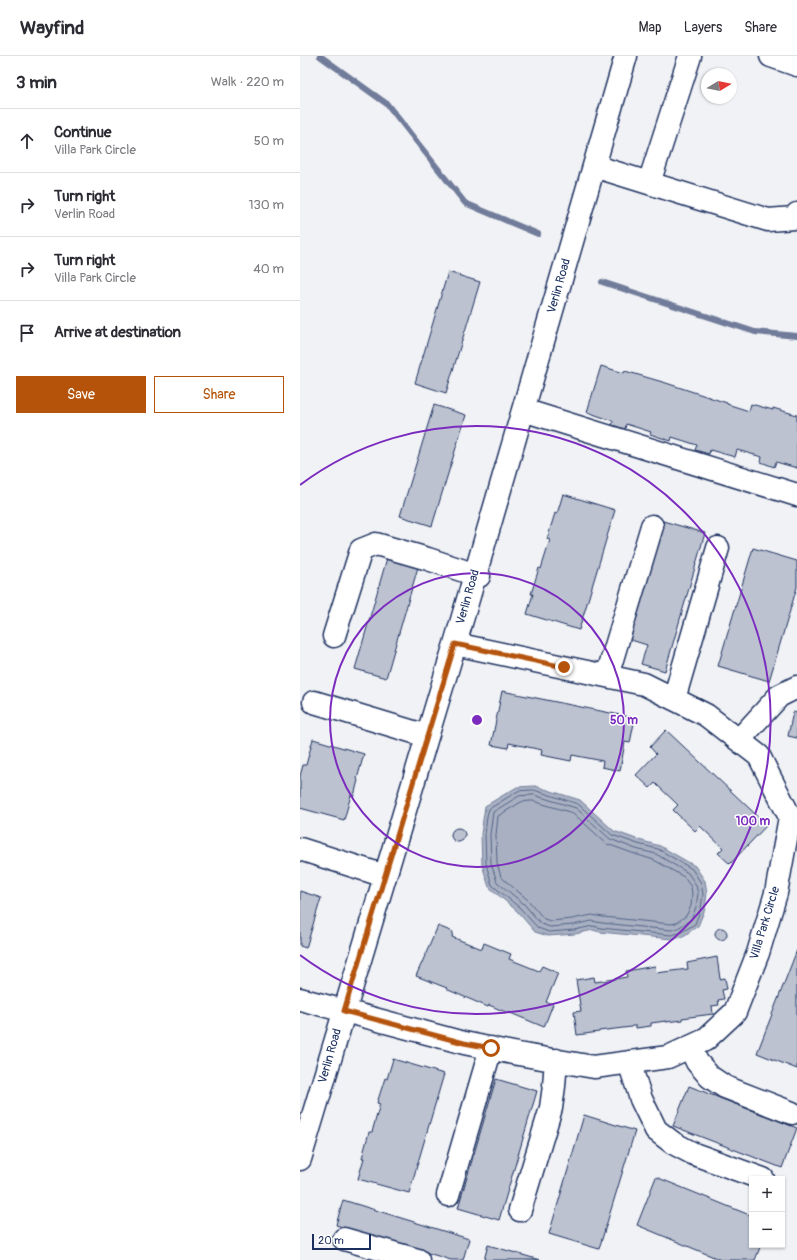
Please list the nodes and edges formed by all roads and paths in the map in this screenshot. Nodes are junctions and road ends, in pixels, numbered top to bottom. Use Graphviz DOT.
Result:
graph roads {
  1 [pos="626,56"];
  2 [pos="690,56"];
  3 [pos="771,56"];
  4 [pos="797,65"];
  5 [pos="594,166"];
  6 [pos="649,183"];
  7 [pos="797,214"];
  8 [pos="523,410"];
  9 [pos="797,496"];
  10 [pos="652,526"];
  11 [pos="718,548"];
  12 [pos="477,576"];
  13 [pos="334,636"];
  14 [pos="455,644"];
  15 [pos="607,676"];
  16 [pos="797,687"];
  17 [pos="674,699"];
  18 [pos="314,702"];
  19 [pos="427,736"];
  20 [pos="739,740"];
  21 [pos="300,848"];
  22 [pos="385,876"];
  23 [pos="300,999"];
  24 [pos="344,1011"];
  25 [pos="690,1047"];
  26 [pos="491,1048"];
  27 [pos="556,1060"];
  28 [pos="629,1062"];
  29 [pos="792,1113"];
  30 [pos="300,1159"];
  31 [pos="755,1176"];
  32 [pos="448,1195"];
  33 [pos="520,1210"];
  34 [pos="344,1239"];
  35 [pos="418,1260"];
  1 -- 5 [label="street, Verlin Road"];
  2 -- 6 [label="street"];
  3 -- 4 [label="street"];
  5 -- 6 [label="street"];
  5 -- 8 [label="street, Verlin Road"];
  6 -- 7 [label="street"];
  8 -- 9 [label="street"];
  8 -- 12 [label="street, Verlin Road"];
  10 -- 15 [label="street"];
  11 -- 17 [label="street"];
  12 -- 13 [label="street"];
  12 -- 14 [label="street, Verlin Road"];
  14 -- 15 [label="street, Villa Park Circle"];
  14 -- 19 [label="street, Verlin Road"];
  15 -- 17 [label="street, Villa Park Circle"];
  16 -- 20 [label="street"];
  17 -- 20 [label="street, Villa Park Circle"];
  18 -- 19 [label="street"];
  19 -- 22 [label="street, Verlin Road"];
  20 -- 25 [label="street, Villa Park Circle"];
  21 -- 22 [label="street"];
  22 -- 24 [label="street, Verlin Road"];
  23 -- 24 [label="street, Villa Park Circle"];
  24 -- 26 [label="street, Villa Park Circle"];
  24 -- 30 [label="street, Verlin Road"];
  25 -- 28 [label="street, Villa Park Circle"];
  25 -- 29 [label="street"];
  26 -- 27 [label="street, Villa Park Circle"];
  26 -- 32 [label="street"];
  27 -- 28 [label="street, Villa Park Circle"];
  27 -- 33 [label="street"];
  28 -- 31 [label="street"];
  34 -- 35 [label="street"];
}
